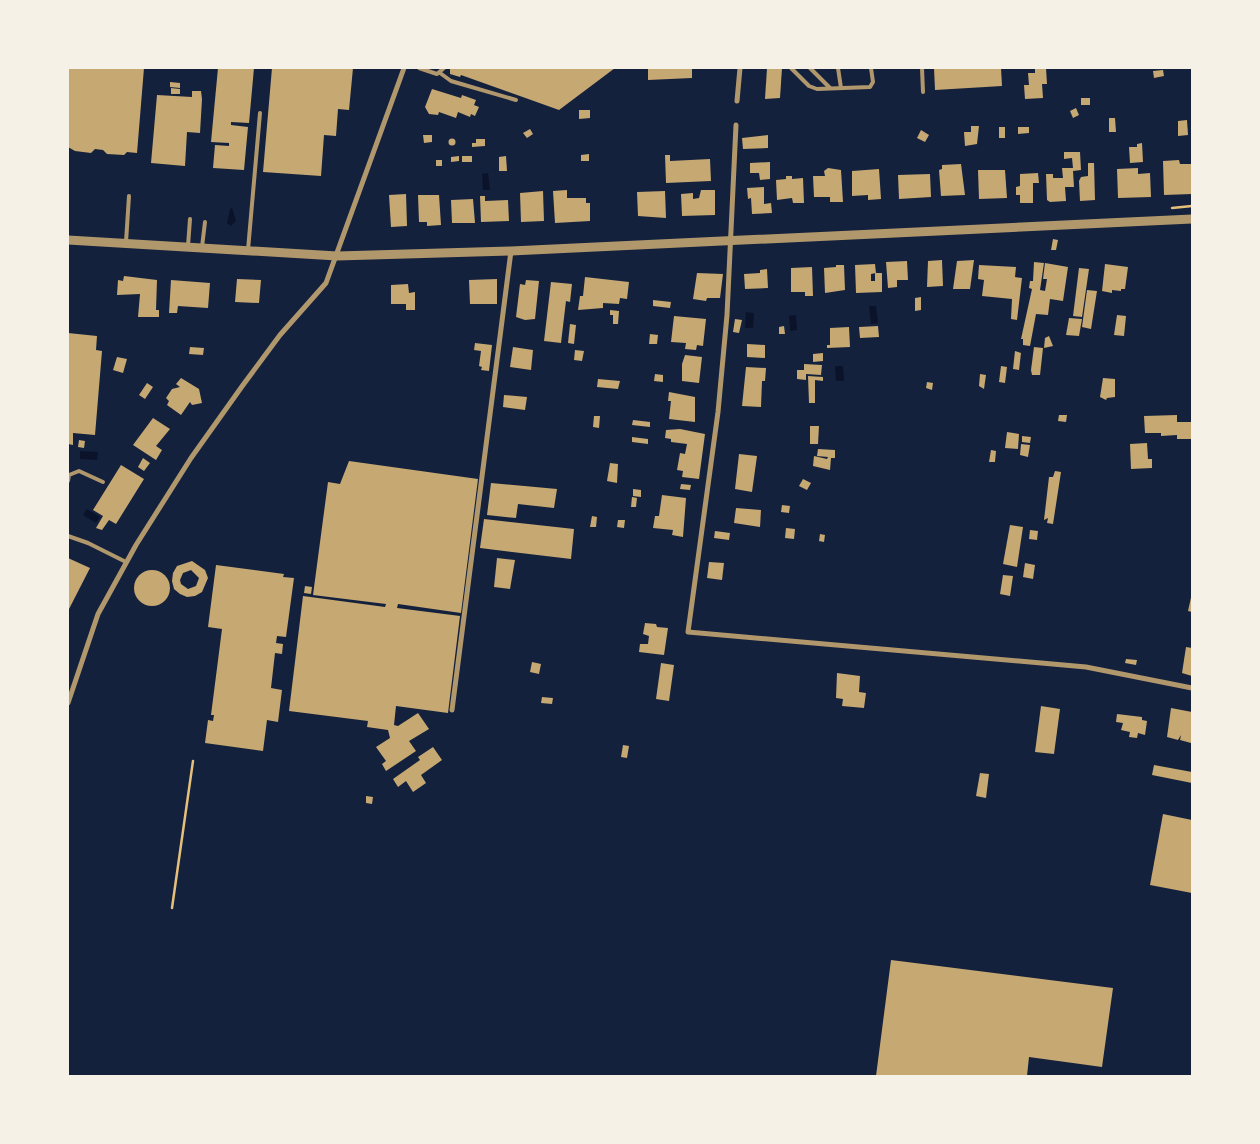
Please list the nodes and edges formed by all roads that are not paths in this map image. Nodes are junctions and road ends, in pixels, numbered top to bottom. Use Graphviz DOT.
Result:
graph roads {
  1 [pos="404,68"];
  2 [pos="419,68"];
  3 [pos="444,68"];
  4 [pos="740,68"];
  5 [pos="791,68"];
  6 [pos="810,68"];
  7 [pos="838,68"];
  8 [pos="871,68"];
  9 [pos="922,68"];
  10 [pos="440,73"];
  11 [pos="830,88"];
  12 [pos="841,88"];
  13 [pos="923,92"];
  14 [pos="516,100"];
  15 [pos="738,101"];
  16 [pos="260,113"];
  17 [pos="736,125"];
  18 [pos="129,196"];
  19 [pos="190,219"];
  20 [pos="1192,219"];
  21 [pos="205,222"];
  22 [pos="68,240"];
  23 [pos="730,240"];
  24 [pos="126,244"];
  25 [pos="188,248"];
  26 [pos="202,249"];
  27 [pos="511,251"];
  28 [pos="248,252"];
  29 [pos="338,256"];
  30 [pos="68,481"];
  31 [pos="103,482"];
  32 [pos="68,536"];
  33 [pos="126,562"];
  34 [pos="1192,688"];
  35 [pos="68,702"];
  36 [pos="452,710"];
  1 -- 29 [label="street"];
  2 -- 10 [label="lane"];
  3 -- 10 [label="lane"];
  4 -- 15 [label="street"];
  5 -- 11 [label="lane"];
  6 -- 11 [label="lane"];
  7 -- 12 [label="lane"];
  8 -- 12 [label="lane"];
  9 -- 13 [label="lane"];
  10 -- 14 [label="lane"];
  11 -- 12 [label="lane"];
  16 -- 28 [label="lane"];
  17 -- 23 [label="street"];
  18 -- 24 [label="lane"];
  19 -- 25 [label="lane"];
  20 -- 23 [label="street"];
  21 -- 26 [label="lane"];
  22 -- 24 [label="street"];
  23 -- 27 [label="street"];
  23 -- 34 [label="street"];
  24 -- 25 [label="street"];
  25 -- 26 [label="street"];
  26 -- 28 [label="street"];
  27 -- 29 [label="street"];
  27 -- 36 [label="street"];
  28 -- 29 [label="street"];
  29 -- 33 [label="street"];
  30 -- 31 [label="lane"];
  32 -- 33 [label="lane"];
  33 -- 35 [label="street"];
}
